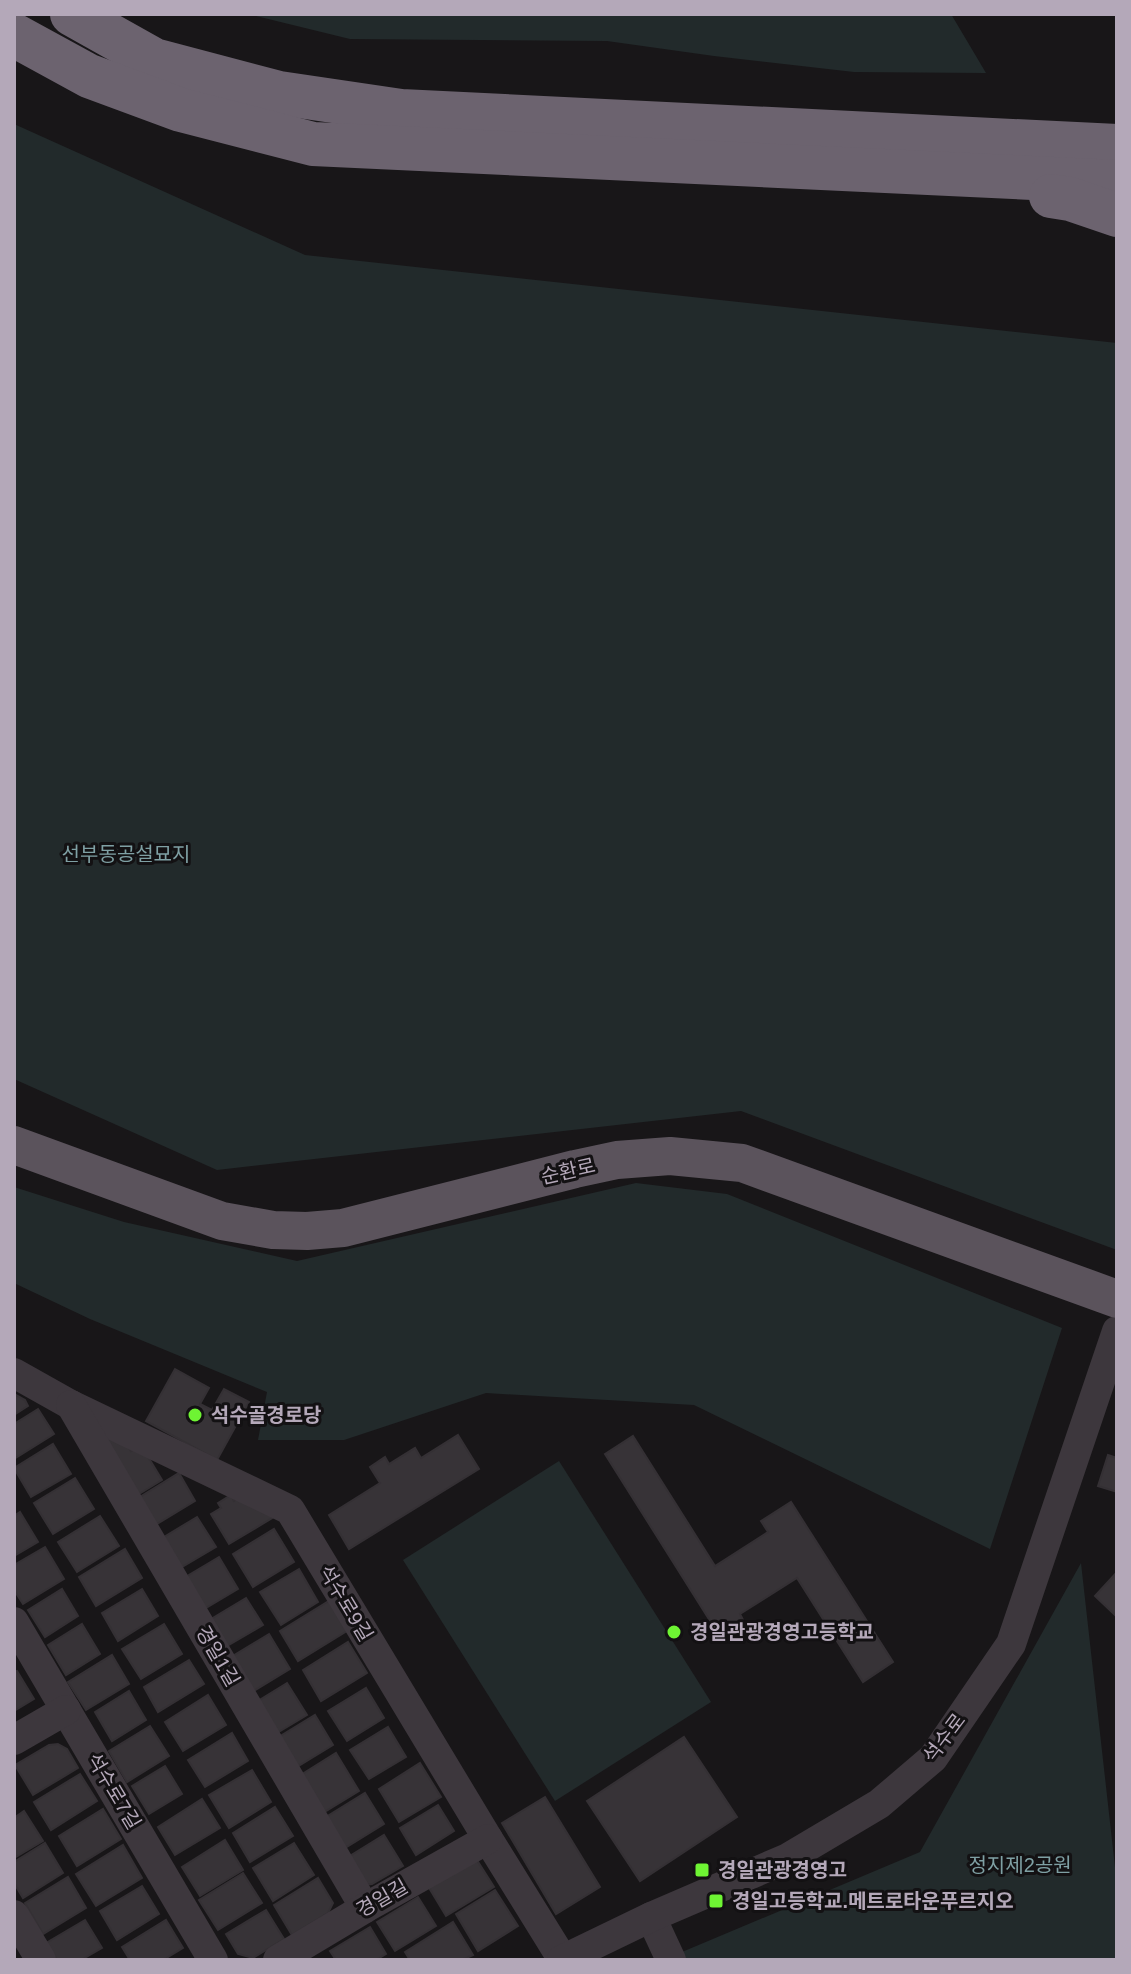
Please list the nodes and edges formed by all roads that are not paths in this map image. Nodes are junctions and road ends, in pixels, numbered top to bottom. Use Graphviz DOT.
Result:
graph roads {
  1 [pos="72,14"];
  2 [pos="14,35"];
  3 [pos="1117,114"];
  4 [pos="903,134"];
  5 [pos="1117,146"];
  6 [pos="842,170"];
  7 [pos="1117,182"];
  8 [pos="1117,215"];
  9 [pos="14,1145"];
  10 [pos="1117,1299"];
  11 [pos="1117,1331"];
  12 [pos="14,1373"];
  13 [pos="71,1405"];
  14 [pos="14,1622"];
  15 [pos="66,1710"];
  16 [pos="14,1740"];
  17 [pos="488,1839"];
  18 [pos="365,1908"];
  19 [pos="14,1915"];
  20 [pos="651,1917"];
  21 [pos="41,1960"];
  22 [pos="213,1960"];
  23 [pos="278,1960"];
  24 [pos="563,1960"];
  25 [pos="671,1960"];
  1 -- 4 [label="highway"];
  2 -- 6 [label="highway"];
  3 -- 4 [label="highway"];
  4 -- 5 [label="highway"];
  6 -- 7 [label="highway"];
  6 -- 8 [label="highway"];
  9 -- 10 [label="main road, 순환로"];
  11 -- 20 [label="street, 석수로"];
  12 -- 13 [label="street, 석수로9길"];
  13 -- 17 [label="street, 석수로9길"];
  13 -- 18 [label="street, 경일1길"];
  14 -- 15 [label="street, 석수로7길"];
  15 -- 16 [label="street"];
  15 -- 22 [label="street, 석수로7길"];
  17 -- 18 [label="street, 경일길"];
  17 -- 24 [label="street, 석수로9길"];
  18 -- 23 [label="street, 경일길"];
  19 -- 21 [label="street"];
  20 -- 24 [label="street, 석수로"];
  20 -- 25 [label="street"];
}
